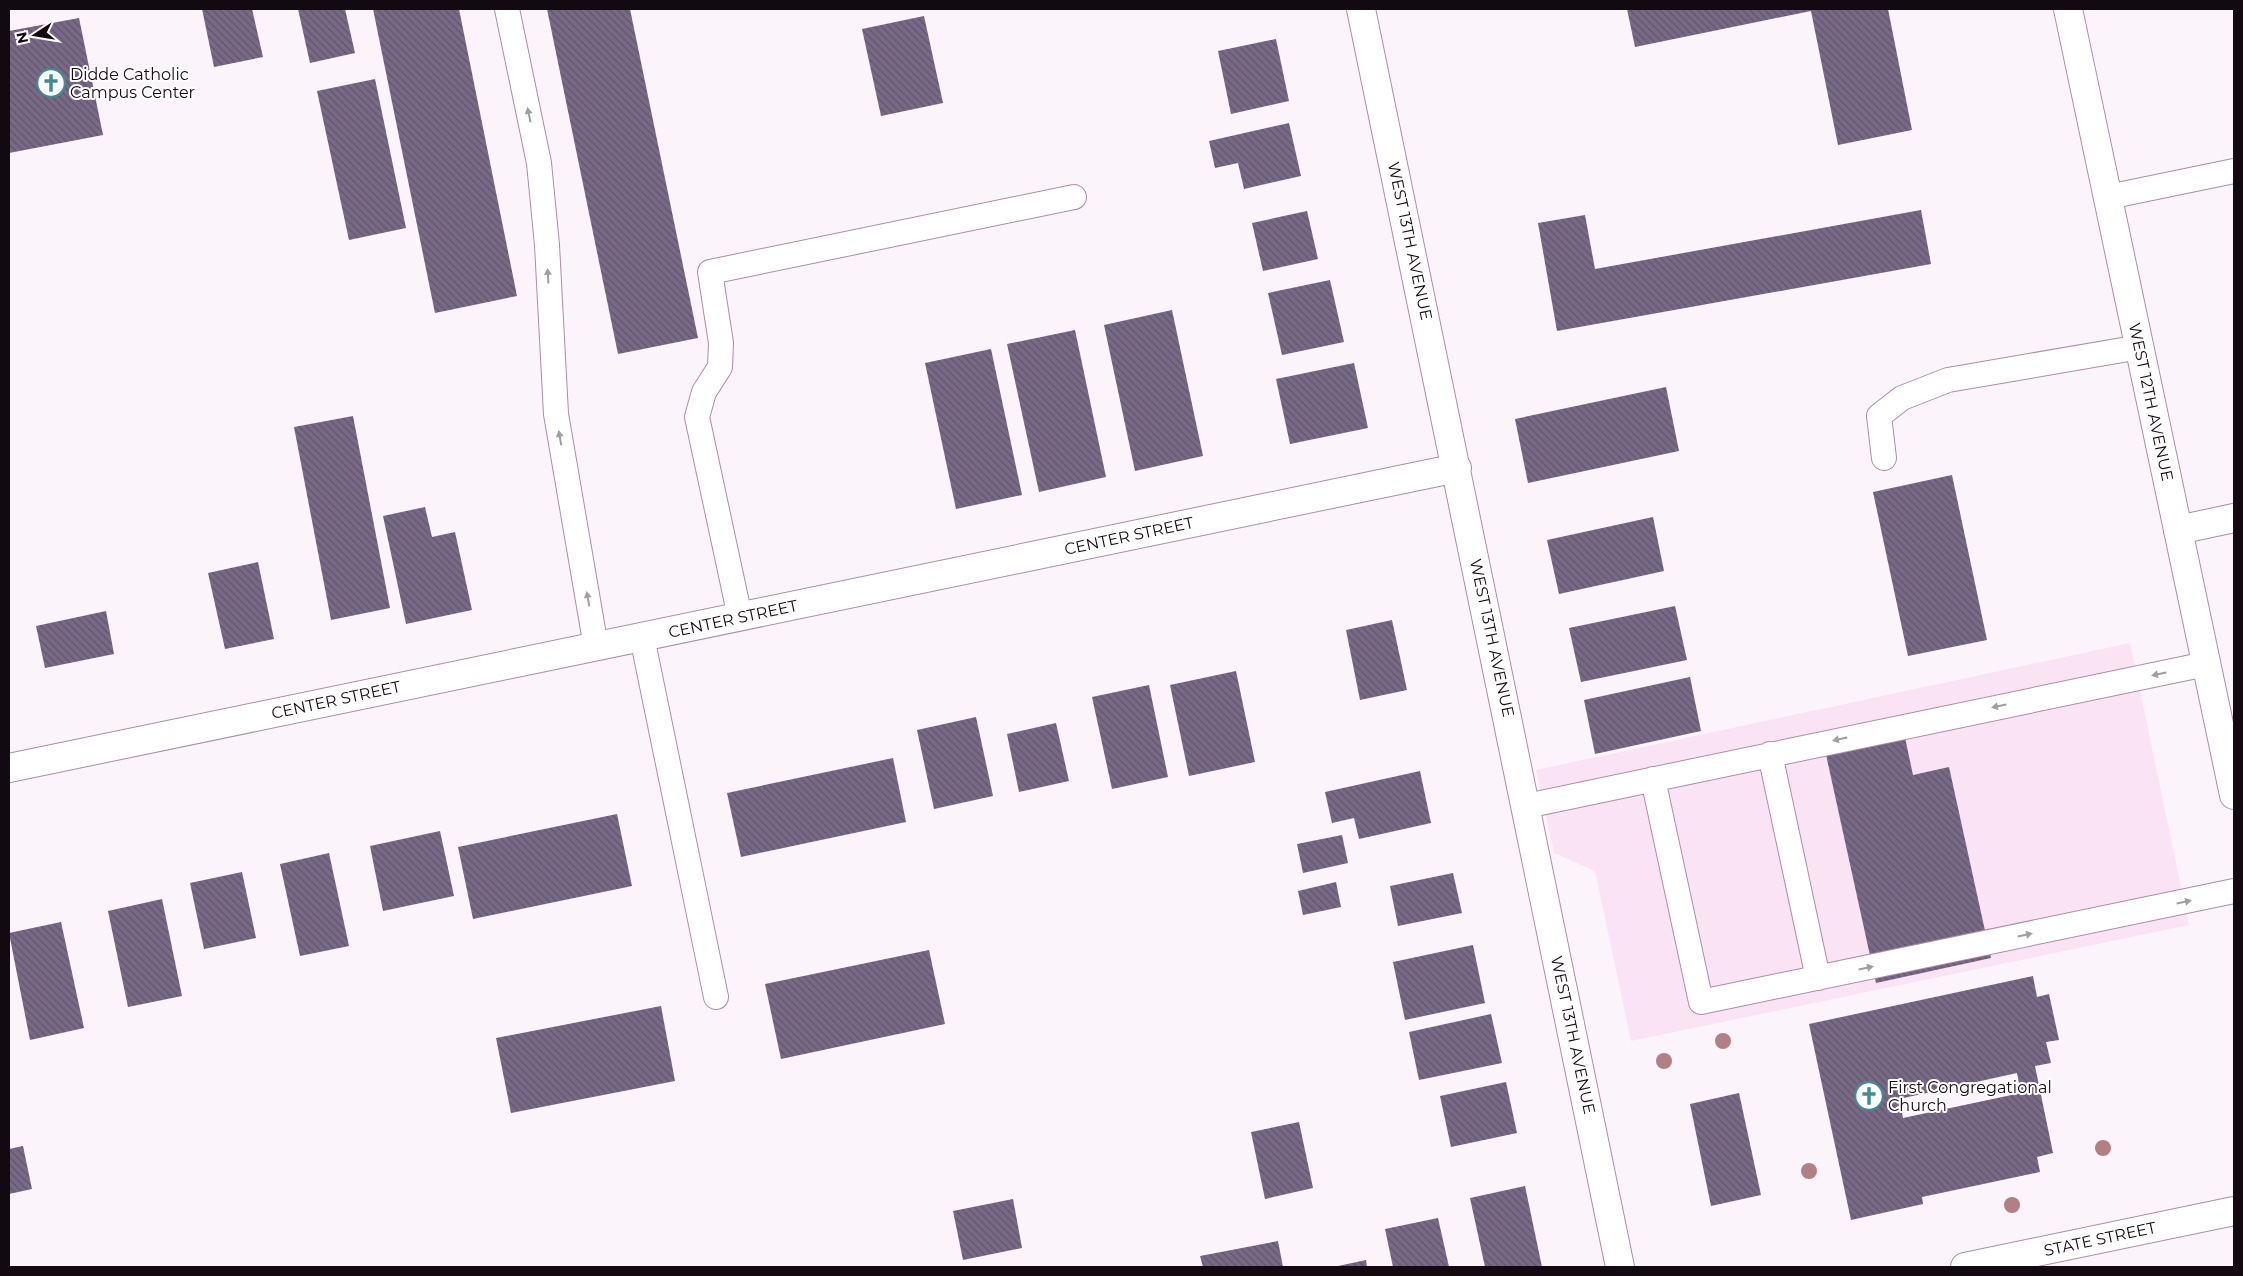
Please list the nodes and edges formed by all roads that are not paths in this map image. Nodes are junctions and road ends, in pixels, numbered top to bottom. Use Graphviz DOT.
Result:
graph roads {
  1 [pos="507,9"];
  2 [pos="1361,9"];
  3 [pos="2068,9"];
  4 [pos="2234,171"];
  5 [pos="2108,197"];
  6 [pos="1074,198"];
  7 [pos="2140,347"];
  8 [pos="1884,458"];
  9 [pos="1457,468"];
  10 [pos="2234,518"];
  11 [pos="2178,530"];
  12 [pos="740,617"];
  13 [pos="642,637"];
  14 [pos="596,647"];
  15 [pos="2206,664"];
  16 [pos="1770,754"];
  17 [pos="9,768"];
  18 [pos="1653,779"];
  19 [pos="2234,795"];
  20 [pos="1526,806"];
  21 [pos="2234,891"];
  22 [pos="1818,978"];
  23 [pos="716,998"];
  24 [pos="2234,1211"];
  25 [pos="1620,1267"];
  26 [pos="1965,1267"];
  14 -- 1 [label="lane, one-way"];
  2 -- 9 [label="street, WEST 13TH AVENUE"];
  3 -- 5 [label="street, WEST 12TH AVENUE"];
  4 -- 5 [label="lane"];
  5 -- 7 [label="street, WEST 12TH AVENUE"];
  6 -- 12 [label="lane"];
  7 -- 8 [label="lane"];
  7 -- 11 [label="street, WEST 12TH AVENUE"];
  9 -- 12 [label="street, CENTER STREET"];
  9 -- 20 [label="street, WEST 13TH AVENUE"];
  10 -- 11 [label="street"];
  11 -- 15 [label="street, WEST 12TH AVENUE"];
  12 -- 13 [label="street, CENTER STREET"];
  13 -- 14 [label="street, CENTER STREET"];
  13 -- 23 [label="lane"];
  14 -- 17 [label="street, CENTER STREET"];
  15 -- 16 [label="lane, one-way"];
  15 -- 19 [label="street, WEST 12TH AVENUE"];
  16 -- 18 [label="lane"];
  16 -- 22 [label="lane"];
  18 -- 20 [label="lane"];
  18 -- 22 [label="lane"];
  20 -- 25 [label="street, WEST 13TH AVENUE"];
  22 -- 21 [label="lane, one-way"];
  24 -- 26 [label="street, STATE STREET"];
}
